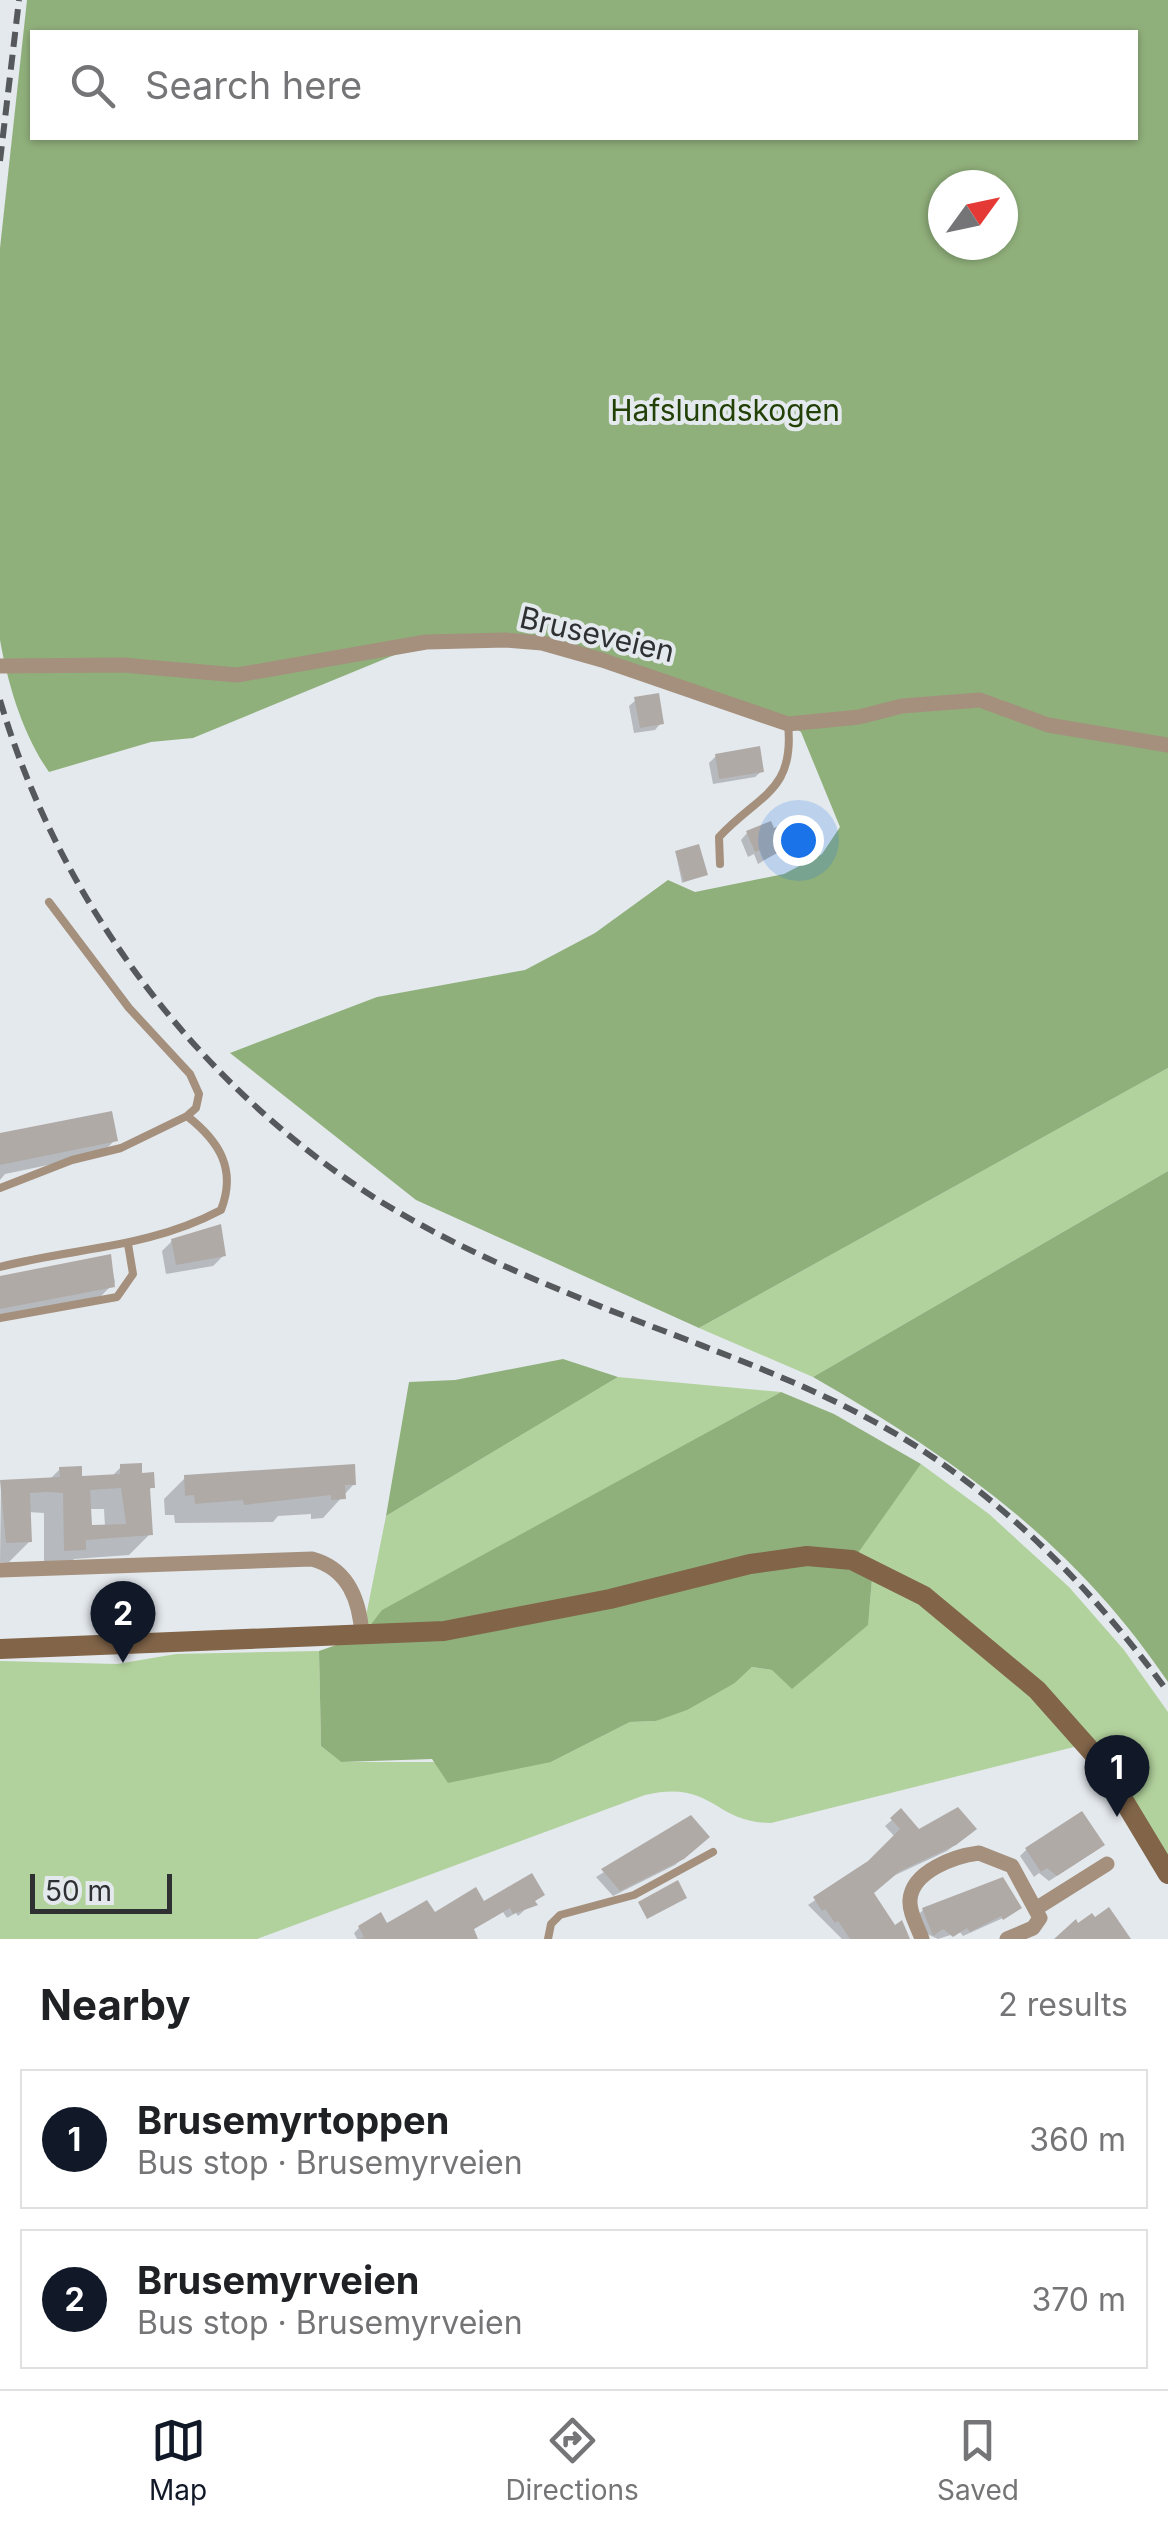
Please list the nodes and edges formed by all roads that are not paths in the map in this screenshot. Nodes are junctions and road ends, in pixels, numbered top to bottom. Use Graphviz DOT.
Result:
graph roads {
  1 [pos="0,666"];
  2 [pos="788,724"];
  3 [pos="1168,746"];
  4 [pos="720,864"];
  5 [pos="50,902"];
  6 [pos="186,1116"];
  7 [pos="0,1188"];
  8 [pos="128,1244"];
  9 [pos="0,1266"];
  10 [pos="0,1318"];
  11 [pos="0,1570"];
  12 [pos="362,1636"];
  13 [pos="0,1648"];
  14 [pos="713,1852"];
  15 [pos="1107,1864"];
  16 [pos="1168,1874"];
  17 [pos="1037,1908"];
  18 [pos="548,1939"];
  19 [pos="922,1939"];
  20 [pos="1007,1939"];
  1 -- 2 [label="street, Bruseveien"];
  2 -- 3 [label="street, Bruseveien"];
  2 -- 4 [label="lane"];
  5 -- 6 [label="lane"];
  6 -- 7 [label="lane"];
  6 -- 8 [label="lane"];
  8 -- 9 [label="lane"];
  8 -- 10 [label="lane"];
  11 -- 12 [label="street"];
  12 -- 13 [label="street"];
  12 -- 16 [label="street"];
  14 -- 18 [label="lane"];
  15 -- 17 [label="street"];
  17 -- 19 [label="street"];
  17 -- 20 [label="street"];
}
